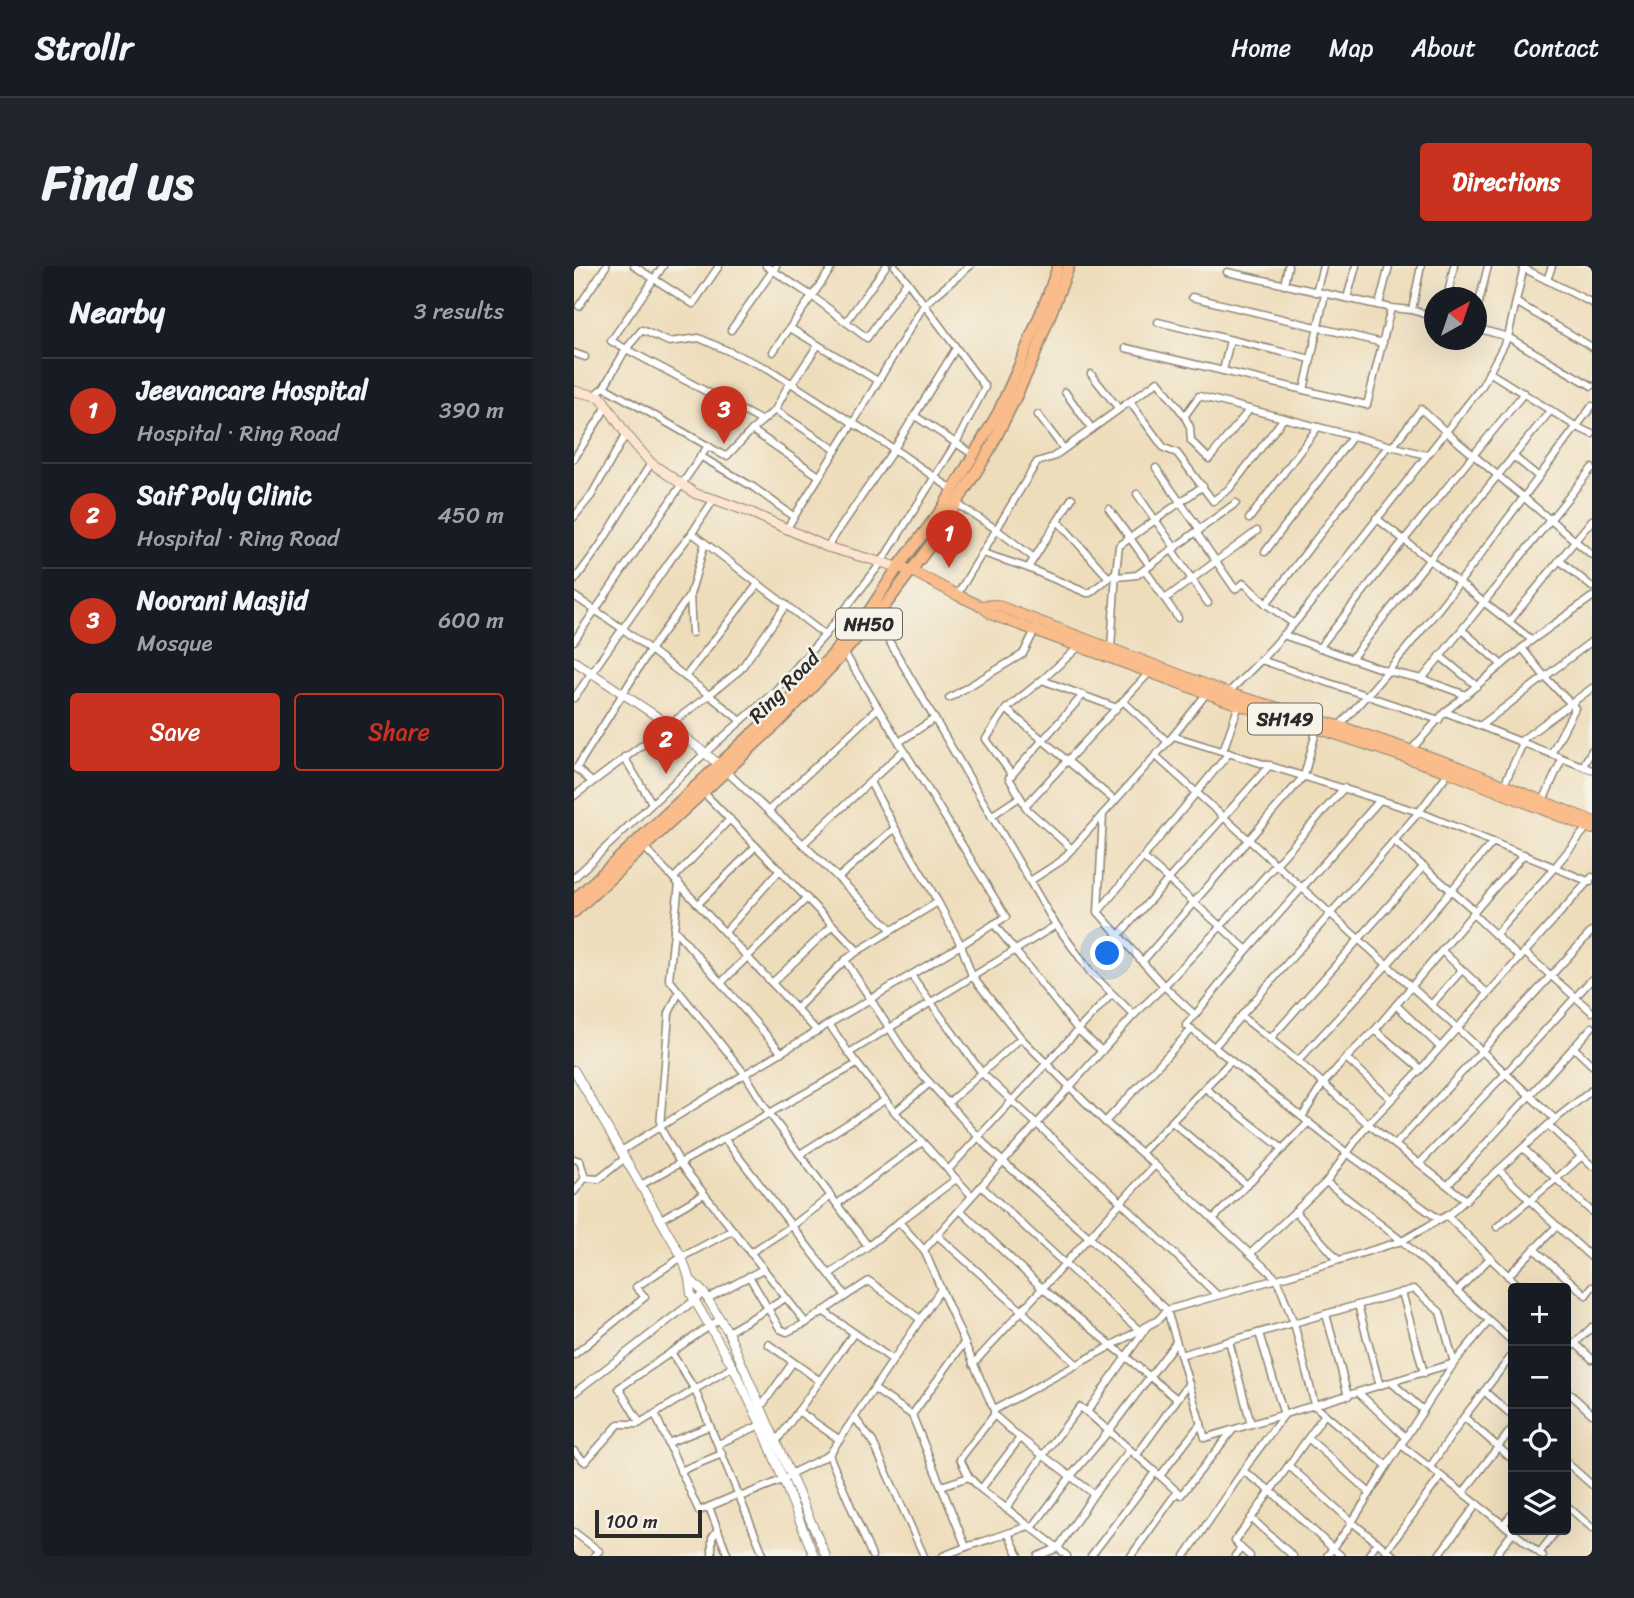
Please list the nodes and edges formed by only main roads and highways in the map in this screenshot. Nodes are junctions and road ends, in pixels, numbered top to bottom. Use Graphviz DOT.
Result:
graph roads {
  1 [pos="1058,266"];
  2 [pos="1069,266"];
  3 [pos="574,391"];
  4 [pos="898,567"];
  5 [pos="910,570"];
  6 [pos="1037,625"];
  7 [pos="1240,701"];
  8 [pos="1318,724"];
  9 [pos="723,768"];
  10 [pos="1452,769"];
  11 [pos="1591,824"];
  12 [pos="574,900"];
  13 [pos="574,912"];
  1 -- 4 [label="highway, Ring Road / NH50"];
  2 -- 5 [label="highway, Ring Road / NH50"];
  3 -- 4 [label="main road"];
  4 -- 5 [label="main road, SH149"];
  4 -- 9 [label="highway, Ring Road / NH50"];
  5 -- 6 [label="main road, SH149"];
  5 -- 9 [label="highway, Ring Road / NH50"];
  6 -- 7 [label="main road, SH149"];
  6 -- 7 [label="main road, SH149"];
  7 -- 8 [label="main road, SH149"];
  8 -- 10 [label="main road, SH149"];
  8 -- 10 [label="main road, SH149"];
  9 -- 12 [label="highway, Ring Road / NH50"];
  9 -- 13 [label="highway, Ring Road / NH50"];
  10 -- 11 [label="main road, SH149"];
  10 -- 11 [label="main road, SH149"];
}
